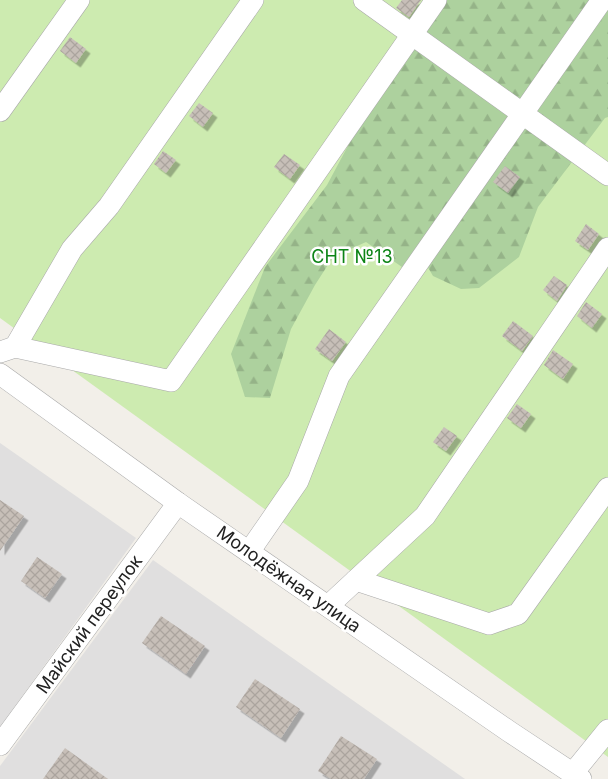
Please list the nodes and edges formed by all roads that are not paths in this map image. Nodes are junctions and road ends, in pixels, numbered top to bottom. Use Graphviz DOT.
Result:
graph roads {
  1 [pos="79,0"];
  2 [pos="253,0"];
  3 [pos="364,0"];
  4 [pos="436,0"];
  5 [pos="602,0"];
  6 [pos="412,34"];
  7 [pos="0,111"];
  8 [pos="523,113"];
  9 [pos="608,175"];
  10 [pos="608,248"];
  11 [pos="7,350"];
  12 [pos="0,374"];
  13 [pos="608,488"];
  14 [pos="178,503"];
  15 [pos="249,552"];
  16 [pos="356,580"];
  17 [pos="328,606"];
  18 [pos="608,730"];
  19 [pos="0,745"];
  20 [pos="577,776"];
  1 -- 7 [label="street"];
  2 -- 11 [label="street"];
  3 -- 6 [label="street"];
  4 -- 6 [label="street"];
  5 -- 8 [label="street"];
  6 -- 8 [label="street"];
  6 -- 11 [label="street"];
  8 -- 9 [label="street"];
  8 -- 15 [label="street"];
  10 -- 16 [label="street"];
  12 -- 14 [label="street, Молодёжная улица"];
  13 -- 16 [label="street"];
  14 -- 15 [label="street, Молодёжная улица"];
  14 -- 19 [label="street, Майский переулок"];
  15 -- 17 [label="street, Молодёжная улица"];
  16 -- 17 [label="street"];
  17 -- 20 [label="street, Молодёжная улица"];
  18 -- 20 [label="street"];
}
